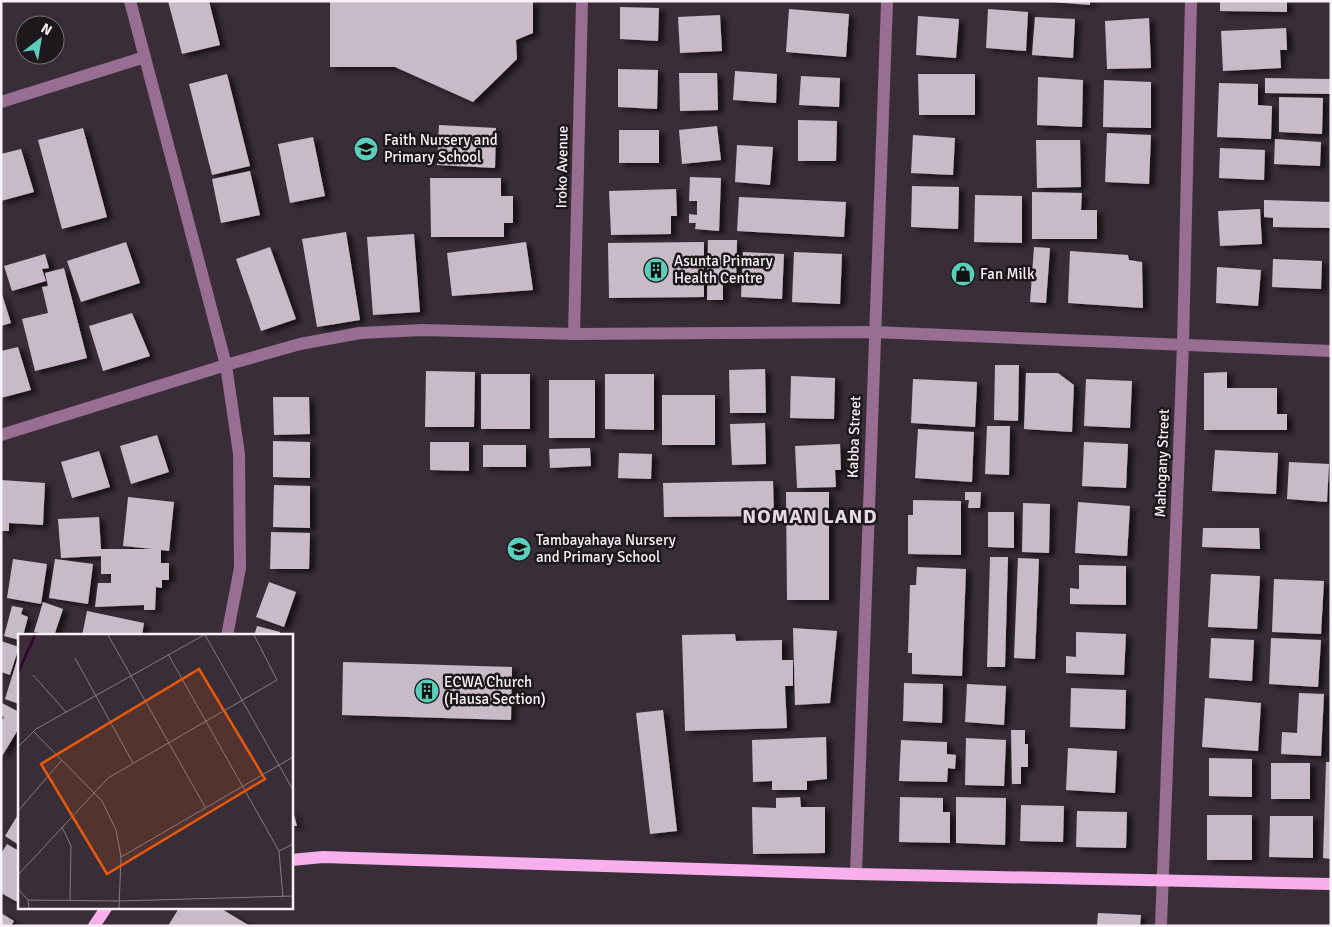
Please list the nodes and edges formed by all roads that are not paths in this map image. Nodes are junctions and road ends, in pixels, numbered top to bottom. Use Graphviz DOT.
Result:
graph roads {
  1 [pos="130,1"];
  2 [pos="582,1"];
  3 [pos="887,1"];
  4 [pos="1191,1"];
  5 [pos="145,57"];
  6 [pos="1,102"];
  7 [pos="874,332"];
  8 [pos="574,334"];
  9 [pos="1183,344"];
  10 [pos="1331,351"];
  11 [pos="226,365"];
  12 [pos="1,435"];
  13 [pos="227,634"];
  14 [pos="292,860"];
  15 [pos="856,874"];
  16 [pos="1162,881"];
  17 [pos="1331,884"];
  18 [pos="105,910"];
  19 [pos="94,926"];
  20 [pos="1161,926"];
  1 -- 5 [label="street"];
  2 -- 8 [label="street, Iroko Avenue"];
  3 -- 7 [label="street, Kabba Street"];
  4 -- 9 [label="street, Mahogany Street"];
  5 -- 6 [label="street"];
  5 -- 11 [label="street"];
  7 -- 8 [label="street"];
  7 -- 9 [label="street"];
  7 -- 15 [label="street, Kabba Street"];
  8 -- 11 [label="street"];
  9 -- 10 [label="street"];
  9 -- 16 [label="street, Mahogany Street"];
  11 -- 12 [label="street"];
  11 -- 13 [label="street"];
  14 -- 15 [label="main road"];
  15 -- 16 [label="main road"];
  16 -- 17 [label="main road"];
  16 -- 20 [label="street, Mahogany Street"];
  18 -- 19 [label="main road"];
}
